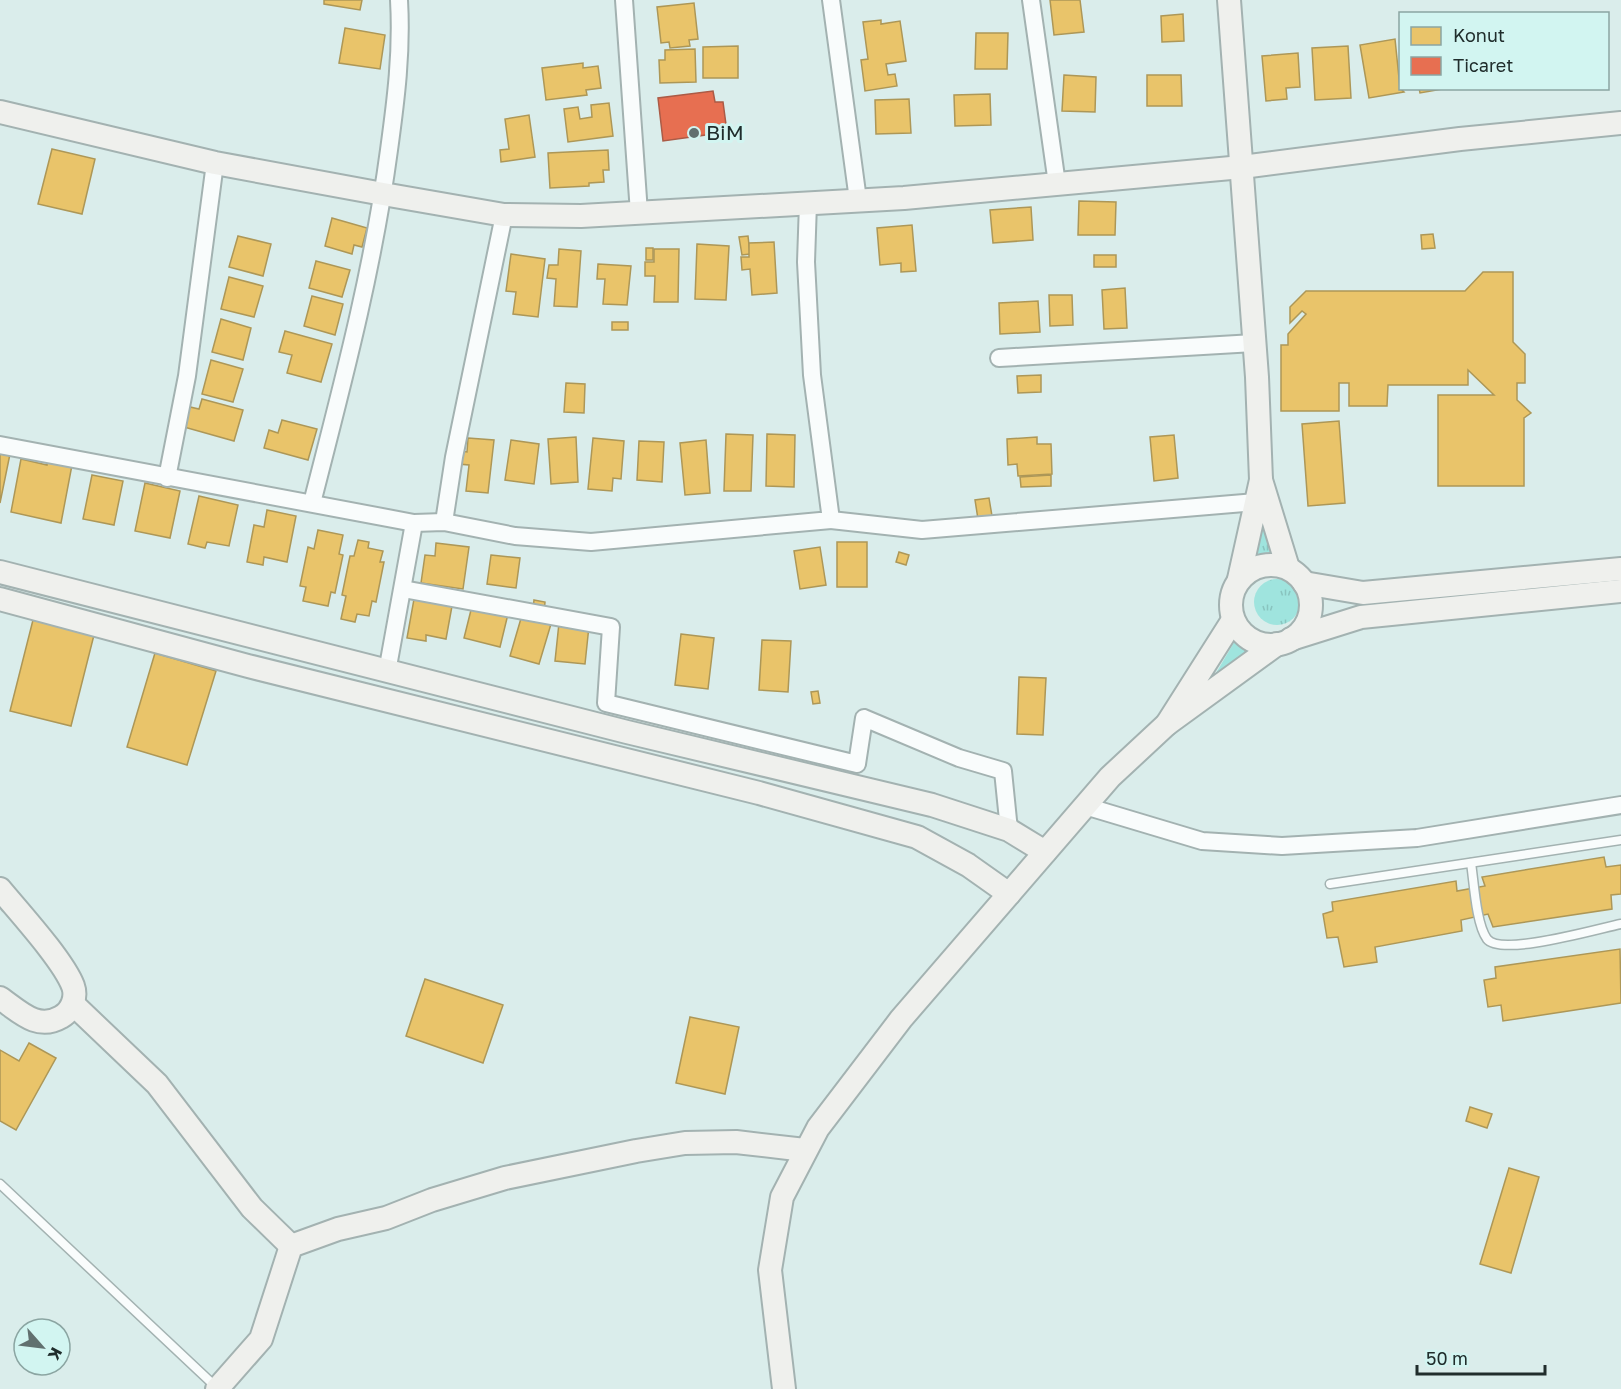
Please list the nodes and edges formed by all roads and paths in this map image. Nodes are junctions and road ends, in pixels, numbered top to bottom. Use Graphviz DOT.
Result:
graph roads {
  1 [pos="399,0"];
  2 [pos="624,0"];
  3 [pos="831,0"];
  4 [pos="1031,0"];
  5 [pos="1229,0"];
  6 [pos="0,112"];
  7 [pos="1621,123"];
  8 [pos="215,163"];
  9 [pos="1242,167"];
  10 [pos="1057,184"];
  11 [pos="383,194"];
  12 [pos="858,200"];
  13 [pos="808,203"];
  14 [pos="639,213"];
  15 [pos="504,215"];
  16 [pos="1254,343"];
  17 [pos="999,358"];
  18 [pos="0,445"];
  19 [pos="167,478"];
  20 [pos="1259,491"];
  21 [pos="312,503"];
  22 [pos="831,520"];
  23 [pos="444,522"];
  24 [pos="414,523"];
  25 [pos="1621,569"];
  26 [pos="0,572"];
  27 [pos="1296,575"];
  28 [pos="1239,579"];
  29 [pos="403,590"];
  30 [pos="1621,591"];
  31 [pos="0,598"];
  32 [pos="1233,620"];
  33 [pos="1284,642"];
  34 [pos="387,672"];
  35 [pos="1167,724"];
  36 [pos="1621,805"];
  37 [pos="1085,806"];
  38 [pos="1009,830"];
  39 [pos="1621,842"];
  40 [pos="1045,852"];
  41 [pos="1471,863"];
  42 [pos="1330,884"];
  43 [pos="0,889"];
  44 [pos="1009,894"];
  45 [pos="1621,924"];
  46 [pos="0,998"];
  47 [pos="73,1004"];
  48 [pos="805,1150"];
  49 [pos="0,1184"];
  50 [pos="291,1246"];
  51 [pos="217,1389"];
  52 [pos="784,1389"];
  1 -- 11 [label="street"];
  2 -- 14 [label="street"];
  3 -- 12 [label="street"];
  4 -- 10 [label="street"];
  5 -- 9 [label="main road"];
  6 -- 8 [label="main road"];
  7 -- 9 [label="main road"];
  8 -- 11 [label="main road"];
  8 -- 19 [label="street"];
  9 -- 10 [label="main road"];
  9 -- 16 [label="main road"];
  10 -- 12 [label="main road"];
  11 -- 15 [label="main road"];
  11 -- 21 [label="street"];
  12 -- 13 [label="main road"];
  13 -- 14 [label="main road"];
  13 -- 22 [label="street"];
  14 -- 15 [label="main road"];
  15 -- 23 [label="street"];
  16 -- 17 [label="street"];
  16 -- 20 [label="main road"];
  18 -- 19 [label="street"];
  19 -- 21 [label="street"];
  20 -- 22 [label="street"];
  20 -- 27 [label="main road"];
  20 -- 28 [label="main road"];
  21 -- 24 [label="street"];
  22 -- 23 [label="street"];
  23 -- 24 [label="street"];
  24 -- 29 [label="street"];
  25 -- 27 [label="main road"];
  26 -- 34 [label="main road"];
  27 -- 28 [label="main road"];
  27 -- 33 [label="main road"];
  28 -- 32 [label="main road"];
  29 -- 34 [label="street"];
  29 -- 38 [label="street"];
  30 -- 33 [label="main road"];
  31 -- 44 [label="main road"];
  32 -- 33 [label="main road"];
  32 -- 35 [label="main road"];
  33 -- 35 [label="main road"];
  34 -- 38 [label="main road"];
  35 -- 37 [label="main road"];
  36 -- 37 [label="street"];
  37 -- 40 [label="main road"];
  38 -- 40 [label="main road"];
  39 -- 41 [label="lane"];
  40 -- 44 [label="main road"];
  41 -- 42 [label="lane"];
  41 -- 45 [label="lane"];
  43 -- 47 [label="main road"];
  44 -- 48 [label="main road"];
  46 -- 47 [label="main road"];
  47 -- 50 [label="main road"];
  48 -- 50 [label="main road"];
  48 -- 52 [label="main road"];
  49 -- 51 [label="lane"];
  50 -- 51 [label="main road"];
}
